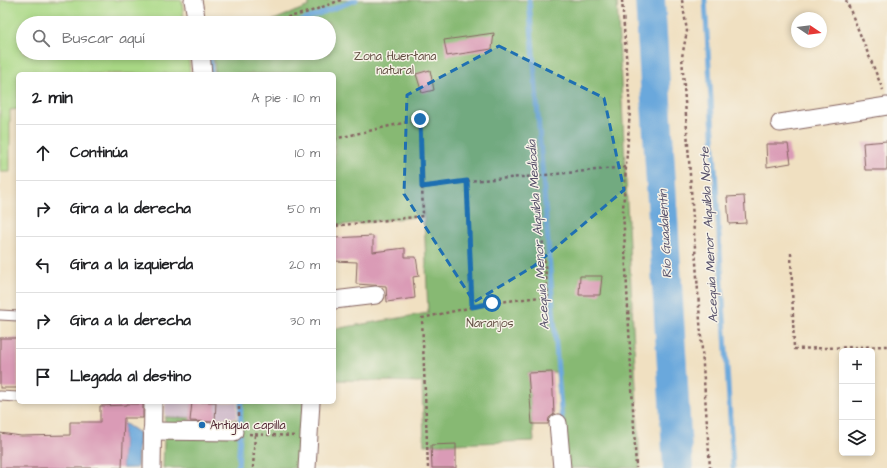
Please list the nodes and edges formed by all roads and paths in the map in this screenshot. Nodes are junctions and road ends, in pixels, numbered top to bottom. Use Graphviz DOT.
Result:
graph roads {
  1 [pos="194,0"];
  2 [pos="341,0"];
  3 [pos="622,0"];
  4 [pos="682,0"];
  5 [pos="846,0"];
  6 [pos="196,16"];
  7 [pos="293,16"];
  8 [pos="202,60"];
  9 [pos="204,72"];
  10 [pos="885,98"];
  11 [pos="780,123"];
  12 [pos="336,139"];
  13 [pos="626,167"];
  14 [pos="536,176"];
  15 [pos="467,181"];
  16 [pos="422,187"];
  17 [pos="336,226"];
  18 [pos="791,253"];
  19 [pos="376,295"];
  20 [pos="336,300"];
  21 [pos="472,307"];
  22 [pos="0,315"];
  23 [pos="16,316"];
  24 [pos="887,346"];
  25 [pos="0,396"];
  26 [pos="16,397"];
  27 [pos="153,404"];
  28 [pos="311,404"];
  29 [pos="558,423"];
  30 [pos="152,431"];
  31 [pos="234,432"];
  32 [pos="255,434"];
  33 [pos="309,436"];
  34 [pos="152,468"];
  35 [pos="253,468"];
  36 [pos="307,468"];
  37 [pos="428,468"];
  38 [pos="562,468"];
  39 [pos="636,468"];
  40 [pos="710,468"];
  1 -- 6 [label="street"];
  2 -- 7 [label="path"];
  3 -- 13 [label="path"];
  4 -- 40 [label="path"];
  5 -- 10 [label="path"];
  8 -- 9 [label="street"];
  10 -- 11 [label="street"];
  12 -- 16 [label="path"];
  13 -- 14 [label="path"];
  13 -- 39 [label="path"];
  14 -- 15 [label="path"];
  14 -- 21 [label="path"];
  15 -- 16 [label="path"];
  15 -- 21 [label="path"];
  16 -- 17 [label="path"];
  18 -- 24 [label="path"];
  19 -- 20 [label="street"];
  21 -- 37 [label="path"];
  22 -- 23 [label="lane"];
  25 -- 26 [label="lane"];
  27 -- 30 [label="street"];
  28 -- 33 [label="street"];
  29 -- 38 [label="street"];
  30 -- 31 [label="street"];
  30 -- 34 [label="street"];
  31 -- 32 [label="path"];
  32 -- 33 [label="path"];
  32 -- 35 [label="path"];
  33 -- 36 [label="street"];
}
